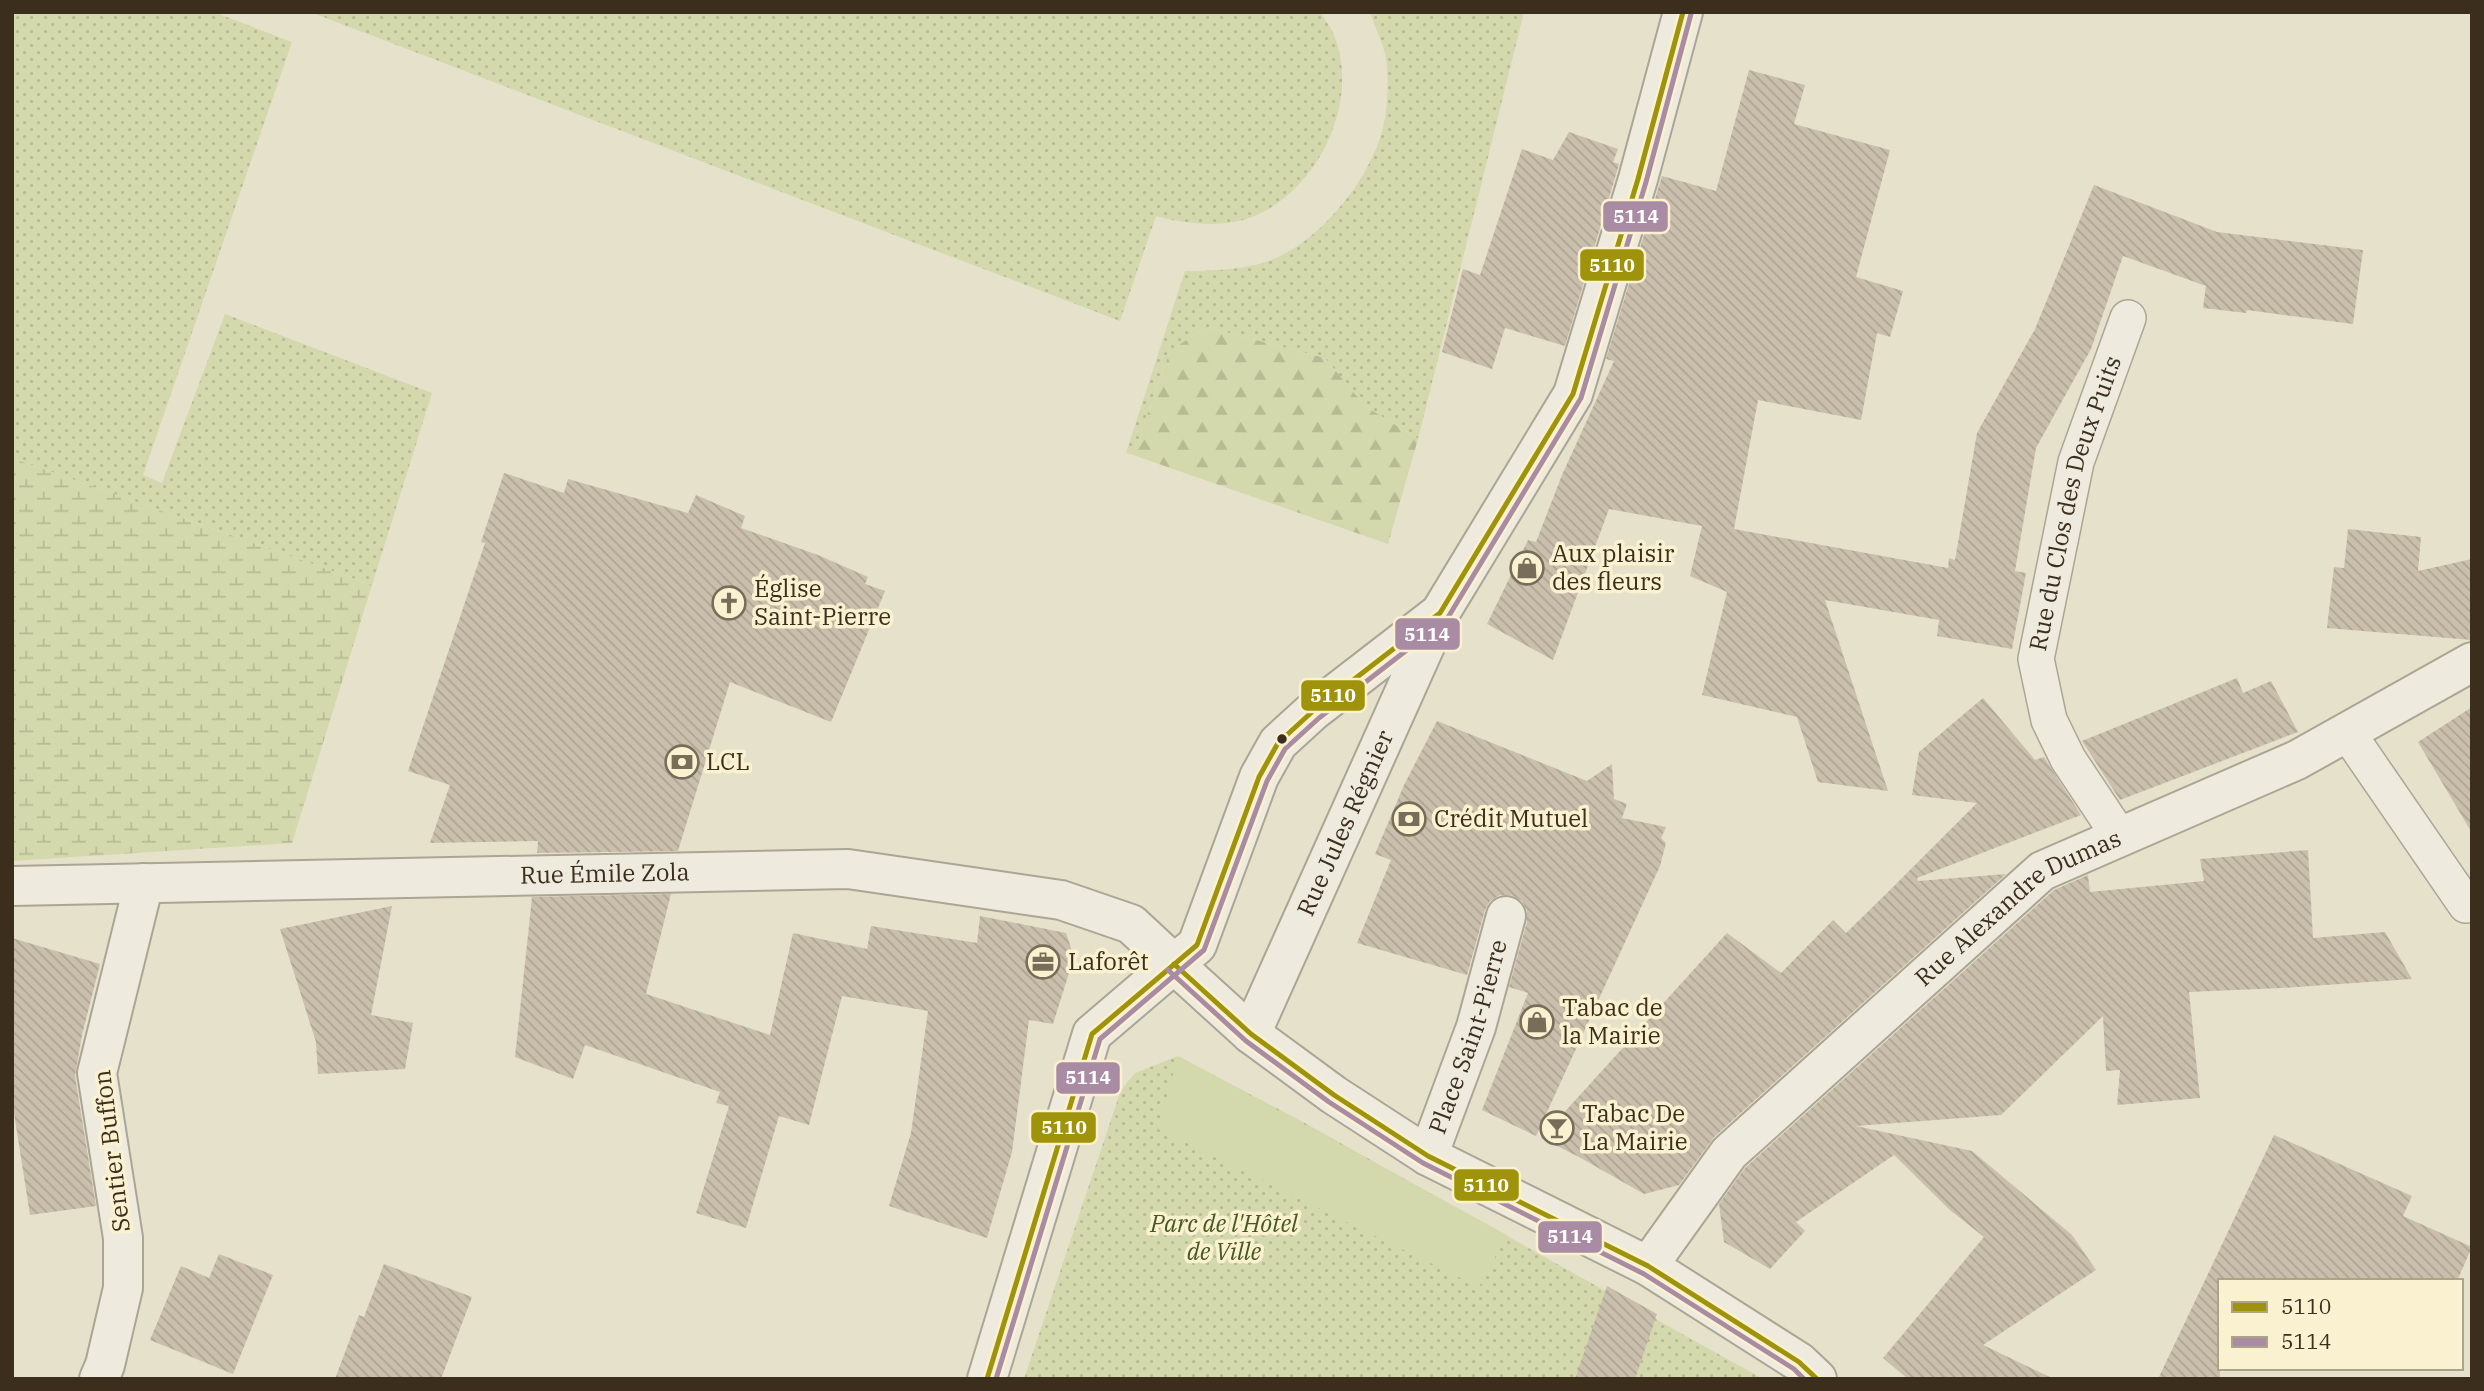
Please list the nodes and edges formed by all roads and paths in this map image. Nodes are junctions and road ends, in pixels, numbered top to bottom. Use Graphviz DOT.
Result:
graph roads {
  1 [pos="1682,12"];
  2 [pos="2128,318"];
  3 [pos="1440,613"];
  4 [pos="2472,662"];
  5 [pos="2347,732"];
  6 [pos="2120,836"];
  7 [pos="144,883"];
  8 [pos="12,886"];
  9 [pos="2472,902"];
  10 [pos="1506,916"];
  11 [pos="1174,964"];
  12 [pos="1251,1034"];
  13 [pos="1428,1156"];
  14 [pos="1648,1266"];
  15 [pos="99,1379"];
  16 [pos="987,1379"];
  17 [pos="1817,1379"];
  1 -- 3 [label="street"];
  2 -- 6 [label="lane, Rue du Clos des Deux Puits"];
  3 -- 11 [label="street"];
  3 -- 12 [label="street, Rue Jules Régnier"];
  4 -- 5 [label="street, Rue Alexandre Dumas"];
  5 -- 6 [label="street, Rue Alexandre Dumas"];
  5 -- 9 [label="lane"];
  6 -- 14 [label="street, Rue Alexandre Dumas"];
  7 -- 8 [label="street, Rue Émile Zola"];
  7 -- 11 [label="street, Rue Émile Zola"];
  7 -- 15 [label="street, Sentier Buffon"];
  10 -- 13 [label="street, Place Saint-Pierre"];
  11 -- 12 [label="street, Rue Émile Zola"];
  11 -- 16 [label="street"];
  12 -- 13 [label="street, Rue Émile Zola"];
  13 -- 14 [label="street, Rue Émile Zola"];
  14 -- 17 [label="street, Rue Émile Zola"];
}
